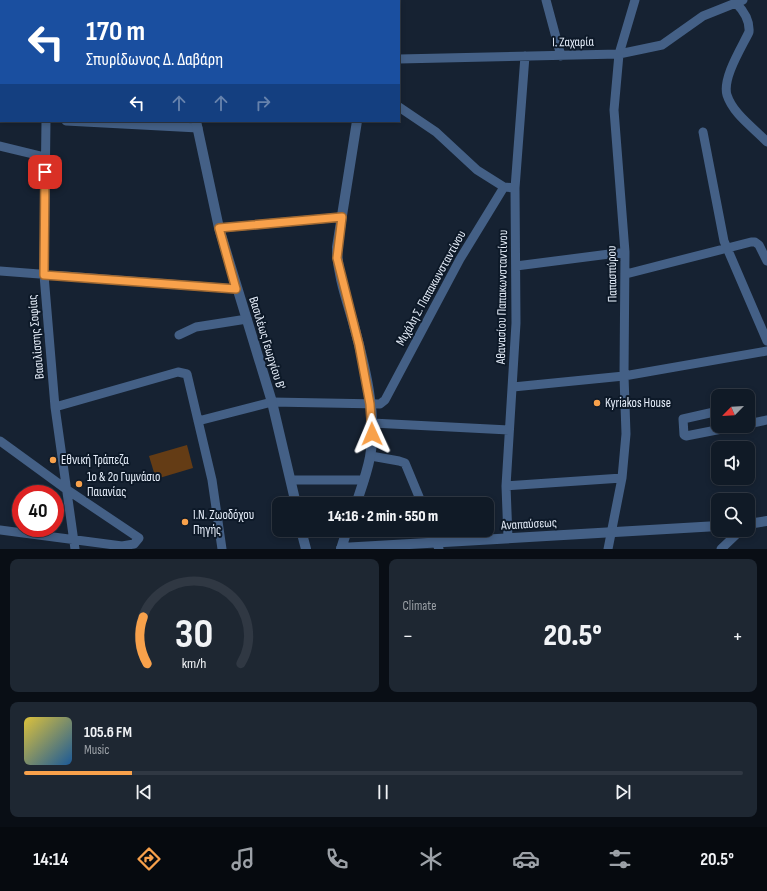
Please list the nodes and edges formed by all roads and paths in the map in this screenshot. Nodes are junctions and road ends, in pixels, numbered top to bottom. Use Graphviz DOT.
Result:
graph roads {
  1 [pos="546,0"];
  2 [pos="635,0"];
  3 [pos="739,2"];
  4 [pos="619,54"];
  5 [pos="525,56"];
  6 [pos="561,56"];
  7 [pos="400,59"];
  8 [pos="400,108"];
  9 [pos="46,122"];
  10 [pos="100,122"];
  11 [pos="357,122"];
  12 [pos="134,123"];
  13 [pos="197,124"];
  14 [pos="703,132"];
  15 [pos="767,142"];
  16 [pos="0,146"];
  17 [pos="45,157"];
  18 [pos="504,187"];
  19 [pos="515,188"];
  20 [pos="342,217"];
  21 [pos="219,228"];
  22 [pos="727,248"];
  23 [pos="625,252"];
  24 [pos="767,260"];
  25 [pos="516,266"];
  26 [pos="0,271"];
  27 [pos="626,274"];
  28 [pos="44,275"];
  29 [pos="236,289"];
  30 [pos="247,319"];
  31 [pos="179,335"];
  32 [pos="767,341"];
  33 [pos="767,351"];
  34 [pos="624,376"];
  35 [pos="513,387"];
  36 [pos="272,402"];
  37 [pos="370,404"];
  38 [pos="55,407"];
  39 [pos="711,413"];
  40 [pos="767,420"];
  41 [pos="198,421"];
  42 [pos="372,423"];
  43 [pos="755,423"];
  44 [pos="509,430"];
  45 [pos="711,430"];
  46 [pos="0,441"];
  47 [pos="370,456"];
  48 [pos="622,478"];
  49 [pos="291,480"];
  50 [pos="364,480"];
  51 [pos="506,486"];
  52 [pos="66,489"];
  53 [pos="295,497"];
  54 [pos="358,497"];
  55 [pos="419,497"];
  56 [pos="767,521"];
  57 [pos="755,523"];
  58 [pos="711,526"];
  59 [pos="0,530"];
  60 [pos="612,532"];
  61 [pos="303,537"];
  62 [pos="345,537"];
  63 [pos="734,537"];
  64 [pos="508,538"];
  65 [pos="74,545"];
  66 [pos="438,545"];
  67 [pos="222,549"];
  68 [pos="306,549"];
  69 [pos="341,549"];
  70 [pos="608,549"];
  71 [pos="721,549"];
  1 -- 6 [label="street"];
  2 -- 4 [label="street, Παπασπύρου"];
  3 -- 4 [label="street, Ι. Ζαχαρία"];
  3 -- 15 [label="street, Ι. Ζαχαρία"];
  4 -- 6 [label="street, Ι. Ζαχαρία"];
  4 -- 23 [label="street, Παπασπύρου"];
  5 -- 6 [label="street, Ι. Ζαχαρία"];
  5 -- 7 [label="street, Ι. Ζαχαρία"];
  5 -- 19 [label="street, Αθανασίου Παπακωνσταντίνου"];
  8 -- 18 [label="street"];
  9 -- 17 [label="street, Βασιλίσσης Σοφίας"];
  10 -- 12 [label="street"];
  11 -- 20 [label="street"];
  12 -- 13 [label="street"];
  13 -- 21 [label="street, Βασιλέως Γεωργίου Β'"];
  14 -- 22 [label="street"];
  16 -- 17 [label="street"];
  17 -- 28 [label="street, Βασιλίσσης Σοφίας"];
  18 -- 19 [label="street"];
  18 -- 37 [label="street, Μιχάλη Σ. Παπακωνσταντίνου"];
  19 -- 25 [label="street, Αθανασίου Παπακωνσταντίνου"];
  20 -- 21 [label="street"];
  20 -- 37 [label="street"];
  21 -- 29 [label="street, Βασιλέως Γεωργίου Β'"];
  22 -- 24 [label="street"];
  22 -- 27 [label="street"];
  22 -- 32 [label="street"];
  23 -- 25 [label="street"];
  23 -- 27 [label="street, Παπασπύρου"];
  25 -- 35 [label="street, Αθανασίου Παπακωνσταντίνου"];
  26 -- 28 [label="street"];
  27 -- 34 [label="street, Παπασπύρου"];
  28 -- 29 [label="street"];
  28 -- 38 [label="street, Βασιλίσσης Σοφίας"];
  29 -- 30 [label="street, Βασιλέως Γεωργίου Β'"];
  30 -- 31 [label="street"];
  30 -- 36 [label="street, Βασιλέως Γεωργίου Β'"];
  33 -- 34 [label="street"];
  34 -- 35 [label="street"];
  34 -- 48 [label="street, Παπασπύρου"];
  35 -- 44 [label="street, Αθανασίου Παπακωνσταντίνου"];
  36 -- 37 [label="street"];
  36 -- 41 [label="street"];
  36 -- 49 [label="street, Βασιλέως Γεωργίου Β'"];
  37 -- 42 [label="street"];
  38 -- 41 [label="street"];
  38 -- 52 [label="street, Βασιλίσσης Σοφίας"];
  39 -- 45 [label="street"];
  40 -- 43 [label="street"];
  41 -- 67 [label="street"];
  42 -- 44 [label="street"];
  42 -- 47 [label="street"];
  44 -- 51 [label="street, Αθανασίου Παπακωνσταντίνου"];
  46 -- 52 [label="street"];
  47 -- 50 [label="street"];
  47 -- 55 [label="street"];
  48 -- 51 [label="street"];
  48 -- 60 [label="street, Παπασπύρου"];
  49 -- 50 [label="street"];
  49 -- 53 [label="street, Βασιλέως Γεωργίου Β'"];
  50 -- 54 [label="street"];
  51 -- 64 [label="street, Αθανασίου Παπακωνσταντίνου"];
  52 -- 65 [label="street, Βασιλίσσης Σοφίας"];
  52 -- 65 [label="street"];
  56 -- 57 [label="street"];
  58 -- 60 [label="street, Αναπαύσεως"];
  59 -- 65 [label="street"];
  60 -- 64 [label="street, Αναπαύσεως"];
  60 -- 70 [label="street, Παπασπύρου"];
  61 -- 68 [label="street"];
  62 -- 69 [label="street"];
  63 -- 71 [label="street"];
  64 -- 66 [label="street, Αναπαύσεως"];
  66 -- 69 [label="street, Αναπαύσεως"];
}
